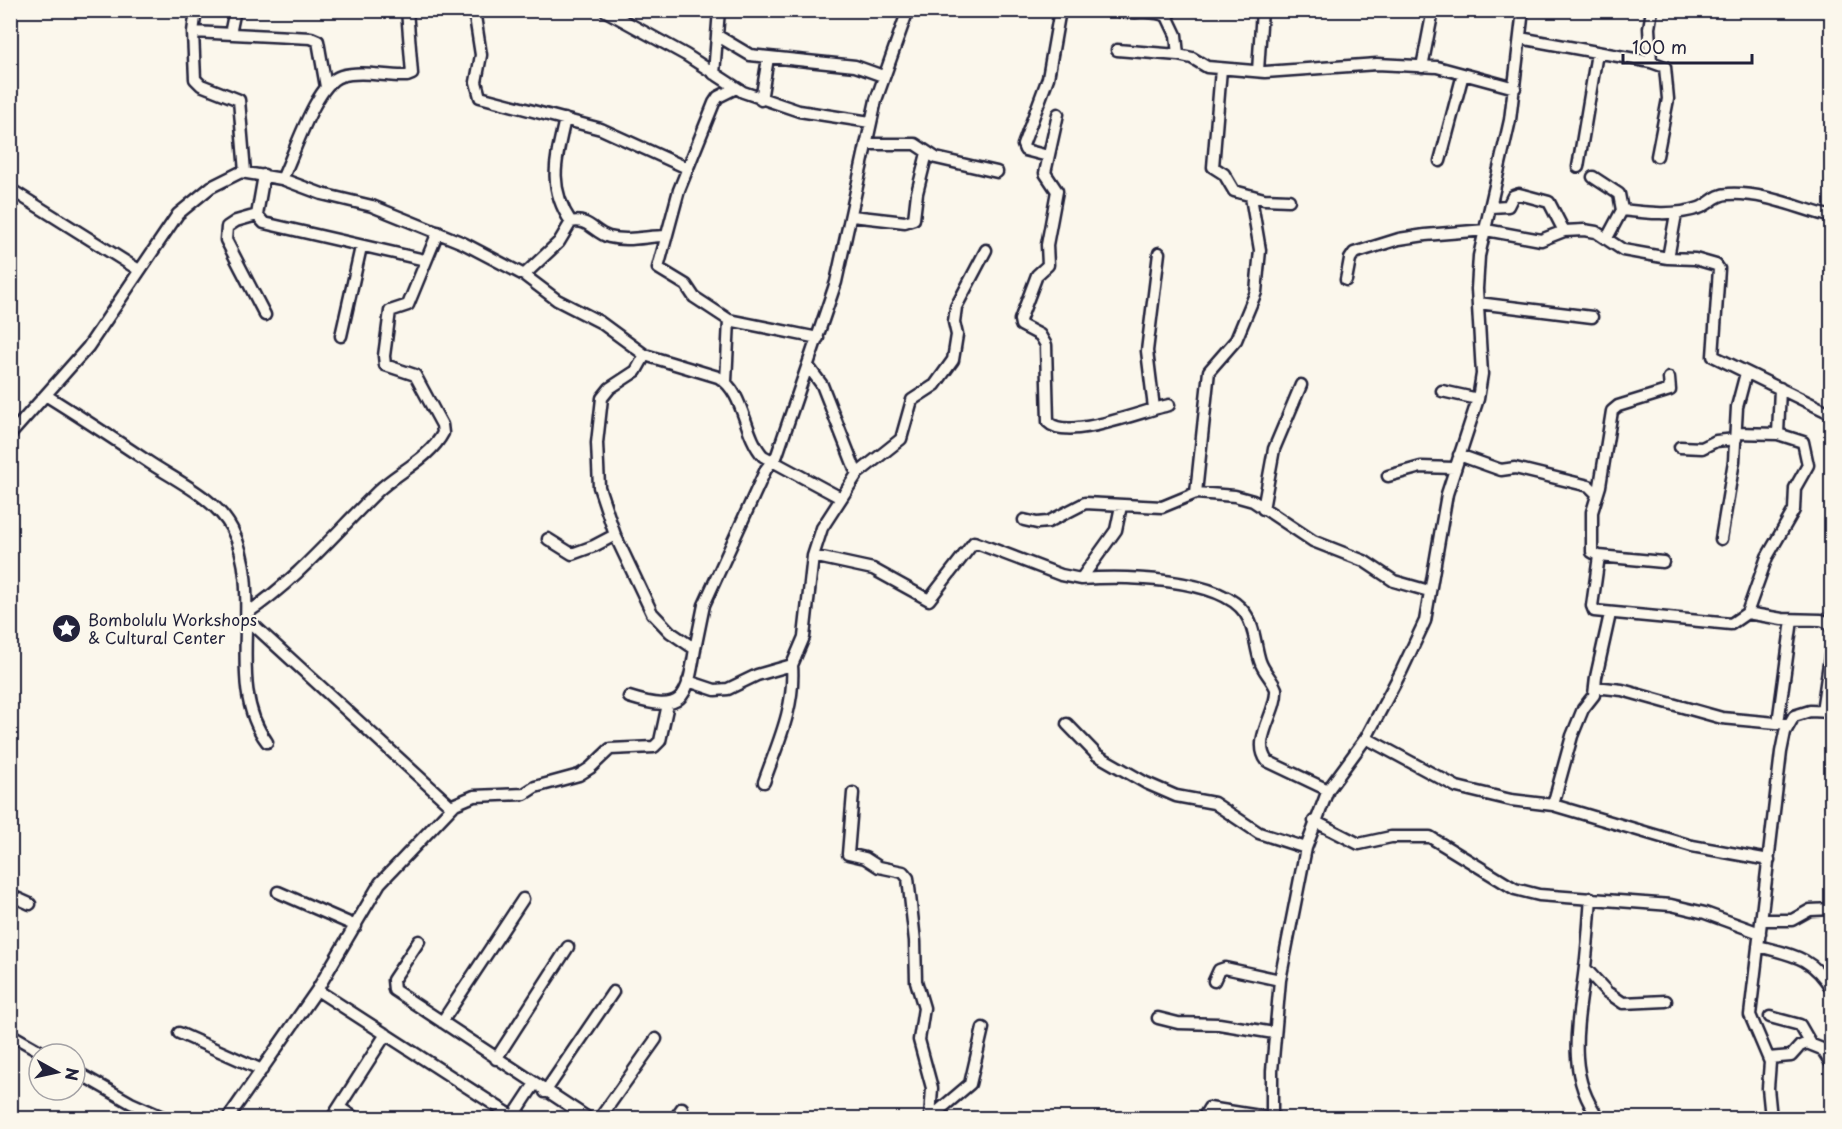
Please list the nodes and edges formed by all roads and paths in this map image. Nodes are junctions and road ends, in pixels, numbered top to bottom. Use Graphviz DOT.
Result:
graph roads {
  1 [pos="196,10"];
  2 [pos="235,10"];
  3 [pos="408,10"];
  4 [pos="474,10"];
  5 [pos="604,10"];
  6 [pos="719,10"];
  7 [pos="908,10"];
  8 [pos="1060,10"];
  9 [pos="1116,10"];
  10 [pos="1262,10"];
  11 [pos="1433,10"];
  12 [pos="1523,10"];
  13 [pos="1652,10"];
  14 [pos="193,32"];
  15 [pos="230,34"];
  16 [pos="718,36"];
  17 [pos="1520,38"];
  18 [pos="1117,50"];
  19 [pos="1597,52"];
  20 [pos="1178,55"];
  21 [pos="768,58"];
  22 [pos="1651,62"];
  23 [pos="1422,67"];
  24 [pos="1221,69"];
  25 [pos="1258,71"];
  26 [pos="714,74"];
  27 [pos="1463,74"];
  28 [pos="883,76"];
  29 [pos="326,87"];
  30 [pos="736,88"];
  31 [pos="1515,88"];
  32 [pos="762,100"];
  33 [pos="1058,114"];
  34 [pos="565,119"];
  35 [pos="870,122"];
  36 [pos="866,144"];
  37 [pos="927,153"];
  38 [pos="1048,156"];
  39 [pos="1657,156"];
  40 [pos="1440,161"];
  41 [pos="1578,167"];
  42 [pos="687,168"];
  43 [pos="245,172"];
  44 [pos="997,172"];
  45 [pos="264,175"];
  46 [pos="1593,177"];
  47 [pos="282,179"];
  48 [pos="10,189"];
  49 [pos="1251,197"];
  50 [pos="1289,200"];
  51 [pos="1491,207"];
  52 [pos="1622,210"];
  53 [pos="1677,214"];
  54 [pos="257,215"];
  55 [pos="852,216"];
  56 [pos="1832,217"];
  57 [pos="571,222"];
  58 [pos="1486,230"];
  59 [pos="1564,231"];
  60 [pos="438,232"];
  61 [pos="666,236"];
  62 [pos="1607,238"];
  63 [pos="361,247"];
  64 [pos="986,250"];
  65 [pos="1159,253"];
  66 [pos="1668,258"];
  67 [pos="425,260"];
  68 [pos="139,270"];
  69 [pos="524,274"];
  70 [pos="1346,280"];
  71 [pos="1478,303"];
  72 [pos="265,315"];
  73 [pos="1592,317"];
  74 [pos="729,320"];
  75 [pos="341,336"];
  76 [pos="818,338"];
  77 [pos="645,355"];
  78 [pos="808,366"];
  79 [pos="1746,373"];
  80 [pos="1669,378"];
  81 [pos="726,382"];
  82 [pos="1300,385"];
  83 [pos="1780,388"];
  84 [pos="1442,391"];
  85 [pos="47,396"];
  86 [pos="1478,399"];
  87 [pos="1169,405"];
  88 [pos="1154,408"];
  89 [pos="1832,414"];
  90 [pos="1778,434"];
  91 [pos="10,435"];
  92 [pos="1736,436"];
  93 [pos="1680,447"];
  94 [pos="1459,455"];
  95 [pos="772,463"];
  96 [pos="1454,468"];
  97 [pos="856,474"];
  98 [pos="1388,476"];
  99 [pos="1196,493"];
  100 [pos="1597,494"];
  101 [pos="841,498"];
  102 [pos="1121,506"];
  103 [pos="1263,509"];
  104 [pos="1023,519"];
  105 [pos="615,535"];
  106 [pos="548,539"];
  107 [pos="1721,539"];
  108 [pos="813,556"];
  109 [pos="1599,556"];
  110 [pos="1663,562"];
  111 [pos="1081,579"];
  112 [pos="1429,591"];
  113 [pos="1747,613"];
  114 [pos="1610,614"];
  115 [pos="247,616"];
  116 [pos="1792,620"];
  117 [pos="1832,628"];
  118 [pos="1832,643"];
  119 [pos="694,649"];
  120 [pos="792,665"];
  121 [pos="688,681"];
  122 [pos="1595,687"];
  123 [pos="629,697"];
  124 [pos="668,704"];
  125 [pos="1827,711"];
  126 [pos="1067,724"];
  127 [pos="1783,724"];
  128 [pos="1366,738"];
  129 [pos="267,742"];
  130 [pos="764,782"];
  131 [pos="1328,789"];
  132 [pos="854,793"];
  133 [pos="1553,805"];
  134 [pos="452,807"];
  135 [pos="1314,821"];
  136 [pos="1306,848"];
  137 [pos="1769,860"];
  138 [pos="278,892"];
  139 [pos="10,895"];
  140 [pos="1591,898"];
  141 [pos="523,899"];
  142 [pos="30,904"];
  143 [pos="1832,909"];
  144 [pos="1762,920"];
  145 [pos="356,926"];
  146 [pos="1760,933"];
  147 [pos="419,941"];
  148 [pos="568,946"];
  149 [pos="1758,946"];
  150 [pos="1585,968"];
  151 [pos="1280,980"];
  152 [pos="1214,981"];
  153 [pos="317,990"];
  154 [pos="1832,990"];
  155 [pos="613,992"];
  156 [pos="1666,1001"];
  157 [pos="1770,1017"];
  158 [pos="1158,1018"];
  159 [pos="442,1022"];
  160 [pos="983,1028"];
  161 [pos="179,1033"];
  162 [pos="1274,1033"];
  163 [pos="10,1034"];
  164 [pos="386,1034"];
  165 [pos="656,1039"];
  166 [pos="27,1044"];
  167 [pos="1811,1044"];
  168 [pos="1769,1058"];
  169 [pos="496,1059"];
  170 [pos="1832,1065"];
  171 [pos="262,1070"];
  172 [pos="87,1078"];
  173 [pos="534,1085"];
  174 [pos="545,1092"];
  175 [pos="340,1108"];
  176 [pos="682,1108"];
  177 [pos="514,1118"];
  178 [pos="1272,1118"];
  179 [pos="165,1119"];
  180 [pos="228,1119"];
  181 [pos="332,1119"];
  182 [pos="355,1119"];
  183 [pos="588,1119"];
  184 [pos="600,1119"];
  185 [pos="675,1119"];
  186 [pos="930,1119"];
  187 [pos="1203,1119"];
  188 [pos="1599,1119"];
  189 [pos="1771,1119"];
  1 -- 14 [label="street"];
  2 -- 15 [label="street"];
  3 -- 29 [label="street"];
  4 -- 34 [label="street"];
  5 -- 26 [label="street"];
  6 -- 16 [label="street"];
  7 -- 28 [label="street"];
  8 -- 38 [label="street"];
  9 -- 20 [label="street"];
  10 -- 25 [label="street"];
  11 -- 23 [label="street"];
  12 -- 17 [label="street"];
  13 -- 22 [label="street"];
  14 -- 15 [label="street"];
  14 -- 43 [label="street"];
  15 -- 29 [label="street"];
  16 -- 21 [label="street"];
  16 -- 26 [label="street"];
  17 -- 19 [label="street"];
  17 -- 31 [label="street"];
  18 -- 20 [label="street"];
  19 -- 22 [label="street"];
  19 -- 41 [label="street"];
  20 -- 24 [label="street"];
  21 -- 28 [label="street"];
  21 -- 32 [label="street"];
  22 -- 39 [label="street"];
  23 -- 25 [label="street"];
  23 -- 27 [label="street"];
  24 -- 25 [label="street"];
  24 -- 49 [label="street"];
  26 -- 30 [label="street"];
  27 -- 31 [label="street"];
  27 -- 40 [label="street"];
  28 -- 35 [label="street"];
  29 -- 47 [label="street"];
  30 -- 32 [label="street"];
  30 -- 42 [label="street"];
  31 -- 51 [label="street"];
  32 -- 35 [label="street"];
  33 -- 38 [label="street"];
  34 -- 42 [label="street"];
  34 -- 57 [label="street"];
  35 -- 36 [label="street"];
  36 -- 37 [label="street"];
  36 -- 55 [label="street"];
  37 -- 44 [label="street"];
  37 -- 55 [label="street"];
  38 -- 88 [label="street"];
  42 -- 61 [label="street"];
  43 -- 45 [label="street"];
  43 -- 68 [label="street"];
  45 -- 47 [label="street"];
  45 -- 54 [label="street"];
  46 -- 52 [label="street"];
  47 -- 60 [label="street"];
  48 -- 68 [label="street"];
  49 -- 50 [label="street"];
  49 -- 99 [label="street"];
  51 -- 58 [label="street"];
  51 -- 59 [label="street"];
  52 -- 53 [label="street"];
  52 -- 62 [label="street"];
  53 -- 56 [label="street"];
  53 -- 66 [label="street"];
  54 -- 63 [label="street"];
  54 -- 72 [label="street"];
  55 -- 76 [label="street"];
  57 -- 61 [label="street"];
  57 -- 69 [label="street"];
  58 -- 59 [label="street"];
  58 -- 70 [label="street"];
  58 -- 71 [label="street"];
  59 -- 62 [label="street"];
  60 -- 67 [label="street"];
  60 -- 69 [label="street"];
  61 -- 74 [label="street"];
  62 -- 66 [label="street"];
  63 -- 67 [label="street"];
  63 -- 75 [label="street"];
  64 -- 97 [label="street"];
  65 -- 88 [label="street"];
  66 -- 79 [label="street"];
  67 -- 115 [label="street"];
  68 -- 85 [label="street"];
  69 -- 77 [label="street"];
  71 -- 73 [label="street"];
  71 -- 86 [label="street"];
  74 -- 76 [label="street"];
  74 -- 81 [label="street"];
  76 -- 78 [label="street"];
  77 -- 81 [label="street"];
  77 -- 105 [label="street"];
  78 -- 95 [label="street"];
  78 -- 97 [label="street"];
  79 -- 83 [label="street"];
  79 -- 92 [label="street"];
  80 -- 100 [label="street"];
  81 -- 95 [label="street"];
  82 -- 103 [label="street"];
  83 -- 89 [label="street"];
  83 -- 90 [label="street"];
  84 -- 86 [label="street"];
  85 -- 91 [label="street"];
  85 -- 115 [label="street"];
  86 -- 94 [label="street"];
  87 -- 88 [label="street"];
  90 -- 92 [label="street"];
  90 -- 113 [label="street"];
  92 -- 93 [label="street"];
  92 -- 107 [label="street"];
  94 -- 96 [label="street"];
  94 -- 100 [label="street"];
  95 -- 101 [label="street"];
  95 -- 119 [label="street"];
  96 -- 98 [label="street"];
  96 -- 112 [label="street"];
  97 -- 101 [label="street"];
  99 -- 102 [label="street"];
  99 -- 103 [label="street"];
  100 -- 109 [label="street"];
  101 -- 108 [label="street"];
  102 -- 104 [label="street"];
  102 -- 111 [label="street"];
  103 -- 112 [label="street"];
  105 -- 106 [label="street"];
  105 -- 119 [label="street"];
  108 -- 111 [label="street"];
  108 -- 120 [label="street"];
  109 -- 110 [label="street"];
  109 -- 114 [label="street"];
  111 -- 131 [label="street"];
  112 -- 128 [label="street"];
  113 -- 114 [label="street"];
  113 -- 116 [label="street"];
  114 -- 122 [label="street"];
  115 -- 129 [label="street"];
  115 -- 134 [label="street"];
  116 -- 117 [label="street"];
  116 -- 127 [label="street"];
  118 -- 125 [label="street"];
  119 -- 121 [label="street"];
  120 -- 121 [label="street"];
  120 -- 130 [label="street"];
  121 -- 124 [label="street"];
  122 -- 127 [label="street"];
  122 -- 133 [label="street"];
  123 -- 124 [label="street"];
  124 -- 134 [label="street"];
  125 -- 127 [label="street"];
  126 -- 136 [label="street"];
  127 -- 137 [label="street"];
  128 -- 131 [label="street"];
  128 -- 133 [label="street"];
  131 -- 135 [label="street"];
  132 -- 186 [label="street"];
  133 -- 137 [label="street"];
  134 -- 145 [label="street"];
  135 -- 136 [label="street"];
  135 -- 140 [label="street"];
  136 -- 151 [label="street"];
  137 -- 144 [label="street"];
  138 -- 145 [label="street"];
  139 -- 142 [label="street"];
  140 -- 146 [label="street"];
  140 -- 150 [label="street"];
  141 -- 159 [label="street"];
  143 -- 144 [label="street"];
  144 -- 146 [label="street"];
  145 -- 153 [label="street"];
  146 -- 149 [label="street"];
  147 -- 159 [label="street"];
  148 -- 169 [label="street"];
  149 -- 154 [label="street"];
  149 -- 168 [label="street"];
  150 -- 156 [label="street"];
  150 -- 188 [label="street"];
  151 -- 152 [label="street"];
  151 -- 162 [label="street"];
  153 -- 164 [label="street"];
  153 -- 171 [label="street"];
  155 -- 174 [label="street"];
  157 -- 167 [label="street"];
  158 -- 162 [label="street"];
  159 -- 169 [label="street"];
  160 -- 186 [label="street"];
  161 -- 171 [label="street"];
  162 -- 178 [label="street"];
  163 -- 166 [label="street"];
  164 -- 175 [label="street"];
  164 -- 177 [label="street"];
  165 -- 184 [label="street"];
  167 -- 168 [label="street"];
  167 -- 170 [label="street"];
  168 -- 189 [label="street"];
  169 -- 173 [label="street"];
  171 -- 180 [label="street"];
  172 -- 179 [label="street"];
  173 -- 174 [label="street"];
  173 -- 177 [label="street"];
  174 -- 183 [label="street"];
  175 -- 181 [label="street"];
  175 -- 182 [label="street"];
  176 -- 185 [label="street"];
  178 -- 187 [label="street"];
}
